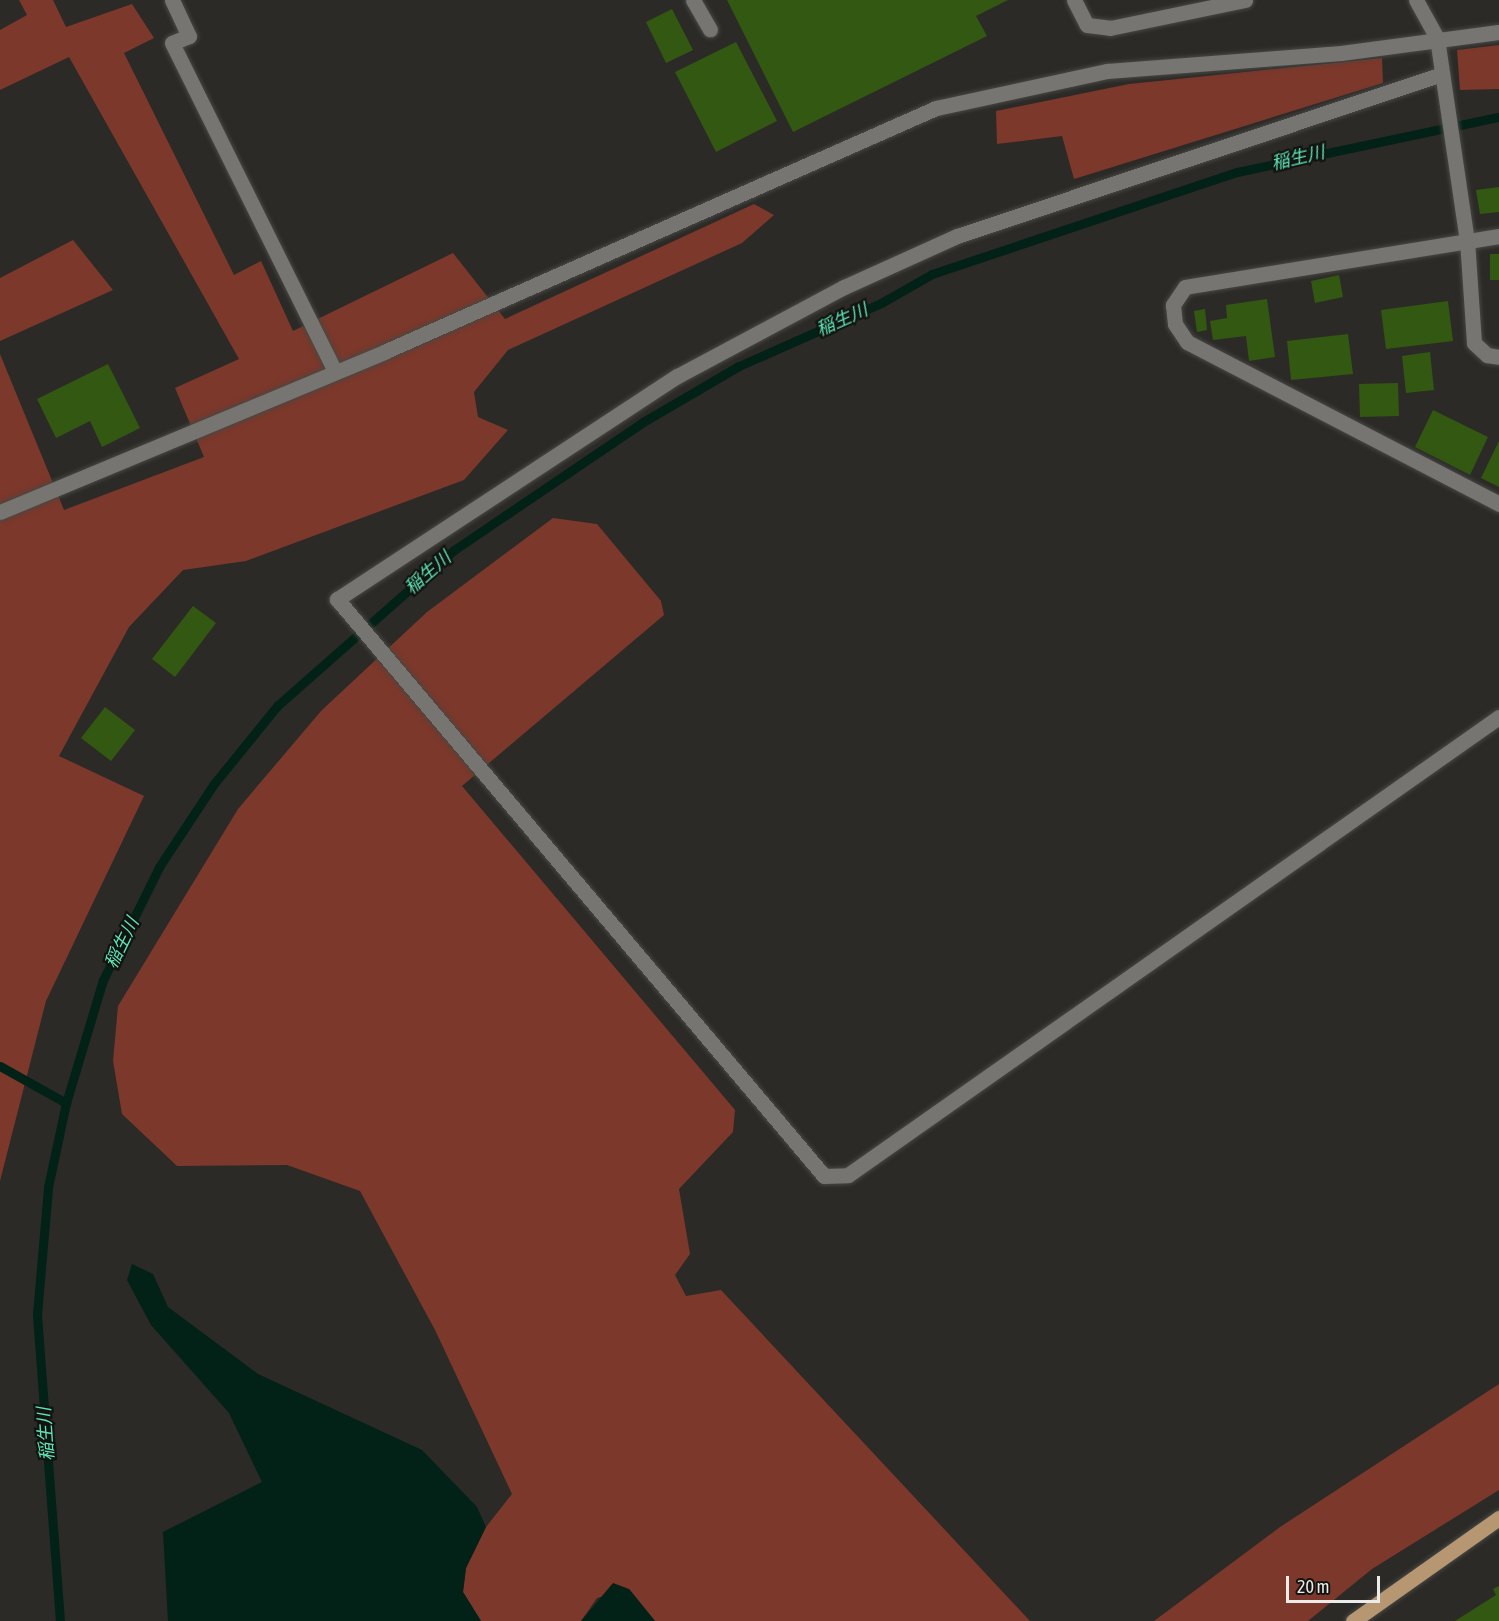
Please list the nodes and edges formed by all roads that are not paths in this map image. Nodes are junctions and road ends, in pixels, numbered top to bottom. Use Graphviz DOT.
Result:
graph roads {
  1 [pos="172,0"];
  2 [pos="693,0"];
  3 [pos="1074,0"];
  4 [pos="1245,0"];
  5 [pos="1416,0"];
  6 [pos="710,30"];
  7 [pos="1499,32"];
  8 [pos="1437,38"];
  9 [pos="1442,75"];
  10 [pos="1499,236"];
  11 [pos="1467,240"];
  12 [pos="1499,357"];
  13 [pos="335,372"];
  14 [pos="1499,504"];
  15 [pos="0,512"];
  16 [pos="1499,717"];
  17 [pos="1499,1518"];
  18 [pos="1353,1621"];
  1 -- 13 [label="street"];
  2 -- 6 [label="street"];
  3 -- 4 [label="street"];
  5 -- 8 [label="street"];
  7 -- 8 [label="street"];
  8 -- 9 [label="street"];
  8 -- 13 [label="street"];
  9 -- 11 [label="street"];
  9 -- 16 [label="street"];
  10 -- 11 [label="street"];
  11 -- 12 [label="street"];
  11 -- 14 [label="street"];
  13 -- 15 [label="street"];
  17 -- 18 [label="main road"];
}
